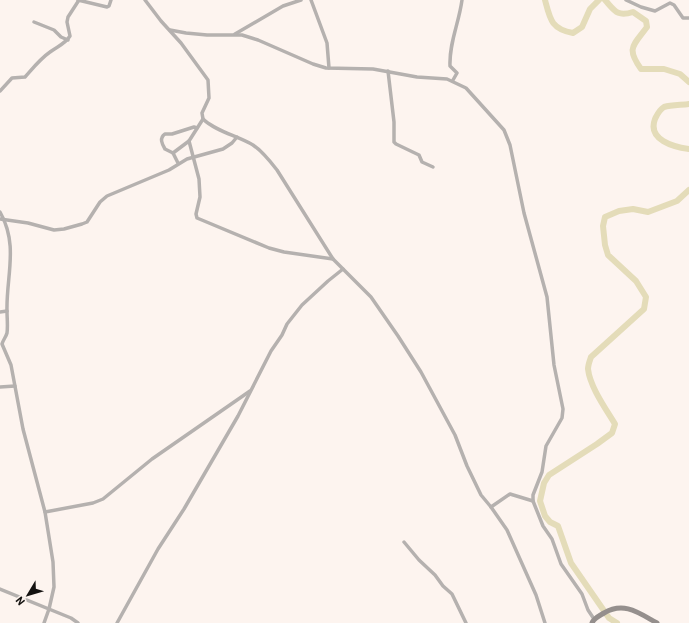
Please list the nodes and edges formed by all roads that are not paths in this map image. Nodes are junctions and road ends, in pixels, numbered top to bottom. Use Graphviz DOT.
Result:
graph roads {
  1 [pos="79,0"];
  2 [pos="111,0"];
  3 [pos="144,0"];
  4 [pos="301,0"];
  5 [pos="312,0"];
  6 [pos="462,0"];
  7 [pos="626,0"];
  8 [pos="689,18"];
  9 [pos="34,22"];
  10 [pos="170,30"];
  11 [pos="234,35"];
  12 [pos="68,40"];
  13 [pos="329,68"];
  14 [pos="388,71"];
  15 [pos="453,80"];
  16 [pos="0,91"];
  17 [pos="203,119"];
  18 [pos="197,128"];
  19 [pos="237,137"];
  20 [pos="189,141"];
  21 [pos="173,153"];
  22 [pos="193,157"];
  23 [pos="178,163"];
  24 [pos="433,167"];
  25 [pos="0,212"];
  26 [pos="2,219"];
  27 [pos="333,259"];
  28 [pos="343,269"];
  29 [pos="7,311"];
  30 [pos="0,312"];
  31 [pos="15,386"];
  32 [pos="0,387"];
  33 [pos="251,391"];
  34 [pos="533,501"];
  35 [pos="492,507"];
  36 [pos="45,512"];
  37 [pos="404,542"];
  38 [pos="0,589"];
  39 [pos="49,609"];
  40 [pos="593,621"];
  41 [pos="44,623"];
  42 [pos="78,623"];
  43 [pos="117,623"];
  44 [pos="466,623"];
  45 [pos="545,623"];
  46 [pos="657,623"];
  1 -- 2 [label="street"];
  1 -- 12 [label="street"];
  3 -- 10 [label="street"];
  4 -- 11 [label="street"];
  5 -- 13 [label="street"];
  6 -- 15 [label="street"];
  7 -- 8 [label="street"];
  9 -- 12 [label="street"];
  10 -- 11 [label="street"];
  10 -- 17 [label="street"];
  11 -- 13 [label="street"];
  12 -- 16 [label="street"];
  13 -- 14 [label="street"];
  14 -- 15 [label="street"];
  14 -- 24 [label="street"];
  15 -- 34 [label="street"];
  17 -- 18 [label="street"];
  17 -- 19 [label="street"];
  18 -- 20 [label="street"];
  18 -- 21 [label="street"];
  19 -- 22 [label="street"];
  19 -- 27 [label="street"];
  20 -- 21 [label="street"];
  20 -- 22 [label="street"];
  21 -- 23 [label="street"];
  22 -- 23 [label="street"];
  22 -- 27 [label="street"];
  23 -- 26 [label="street"];
  25 -- 26 [label="street"];
  26 -- 29 [label="street"];
  27 -- 28 [label="street"];
  28 -- 33 [label="street"];
  28 -- 35 [label="street"];
  29 -- 30 [label="street"];
  29 -- 31 [label="street"];
  31 -- 32 [label="street"];
  31 -- 36 [label="street"];
  33 -- 36 [label="street"];
  33 -- 43 [label="street"];
  34 -- 35 [label="street"];
  34 -- 40 [label="street"];
  35 -- 45 [label="street"];
  36 -- 39 [label="street"];
  37 -- 44 [label="street"];
  38 -- 39 [label="street"];
  39 -- 41 [label="street"];
  39 -- 42 [label="street"];
  40 -- 46 [label="street"];
}
